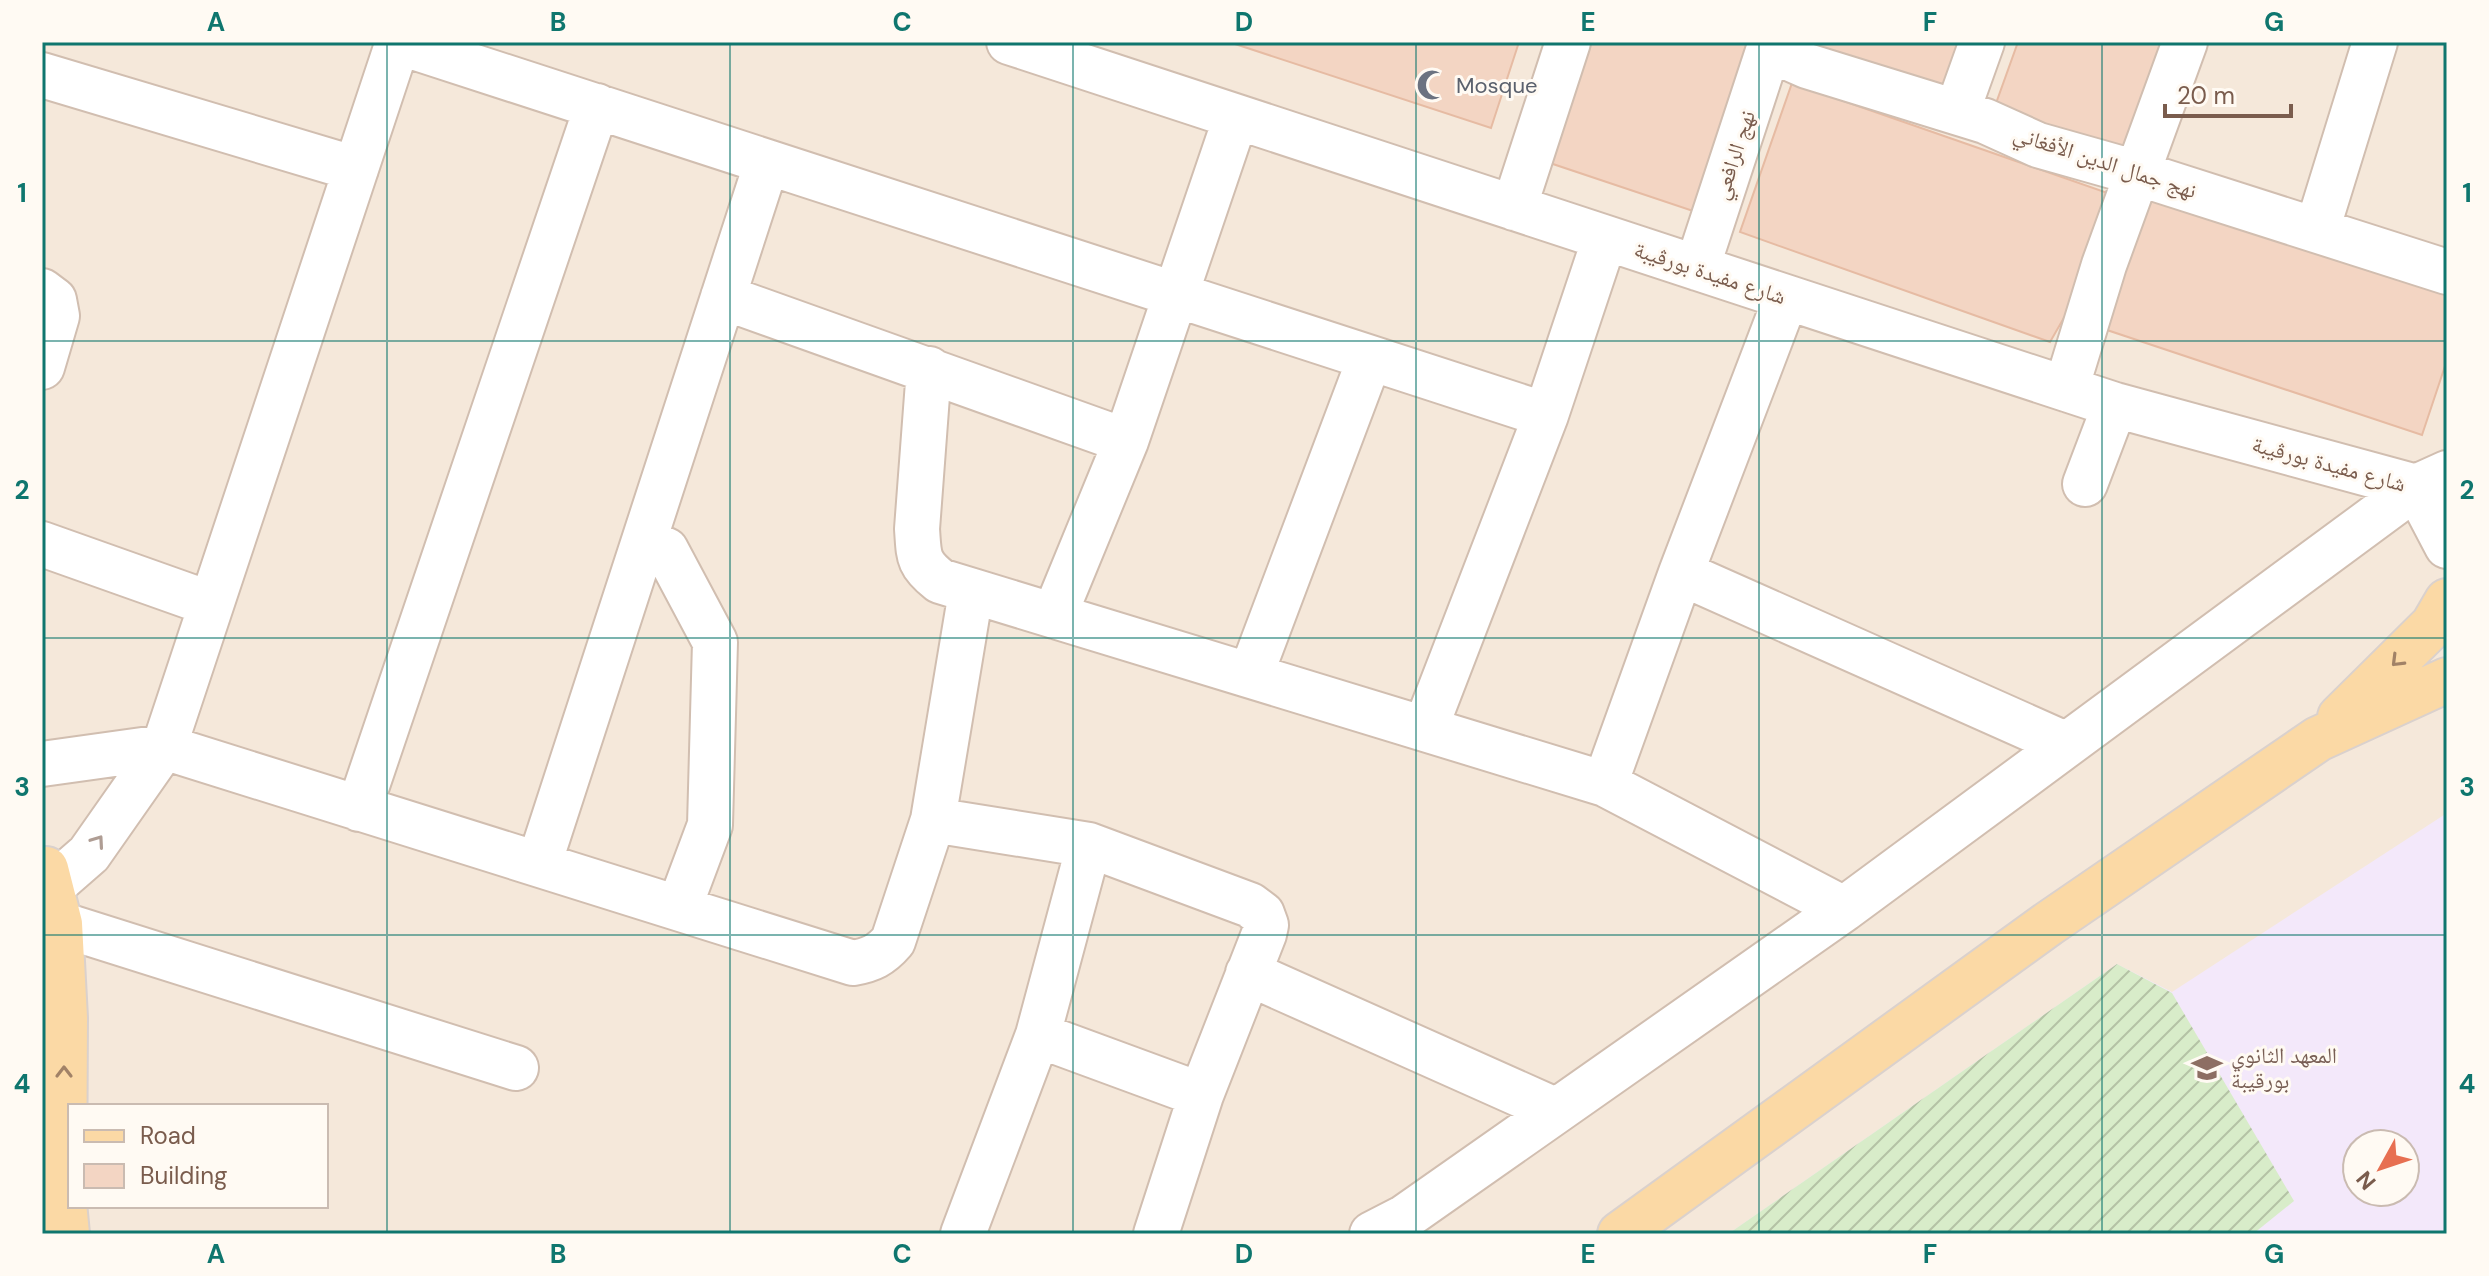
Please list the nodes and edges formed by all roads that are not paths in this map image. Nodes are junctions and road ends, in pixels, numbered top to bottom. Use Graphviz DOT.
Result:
graph roads {
  1 [pos="398,42"];
  2 [pos="1009,42"];
  3 [pos="1568,42"];
  4 [pos="1982,42"];
  5 [pos="2185,42"];
  6 [pos="2375,42"];
  7 [pos="1770,45"];
  8 [pos="42,75"];
  9 [pos="597,106"];
  10 [pos="1957,112"];
  11 [pos="1236,117"];
  12 [pos="767,162"];
  13 [pos="356,169"];
  14 [pos="2137,173"];
  15 [pos="1514,208"];
  16 [pos="2317,230"];
  17 [pos="1605,238"];
  18 [pos="1697,268"];
  19 [pos="2445,272"];
  20 [pos="42,291"];
  21 [pos="1175,294"];
  22 [pos="723,297"];
  23 [pos="1786,298"];
  24 [pos="1370,358"];
  25 [pos="42,367"];
  26 [pos="929,369"];
  27 [pos="2066,389"];
  28 [pos="2115,405"];
  29 [pos="1546,415"];
  30 [pos="1126,441"];
  31 [pos="2437,483"];
  32 [pos="2085,484"];
  33 [pos="644,541"];
  34 [pos="42,544"];
  35 [pos="2447,546"];
  36 [pos="1681,573"];
  37 [pos="971,592"];
  38 [pos="2447,601"];
  39 [pos="211,604"];
  40 [pos="1054,616"];
  41 [pos="1251,674"];
  42 [pos="2447,680"];
  43 [pos="1425,729"];
  44 [pos="2318,739"];
  45 [pos="2065,744"];
  46 [pos="164,747"];
  47 [pos="42,764"];
  48 [pos="1605,784"];
  49 [pos="359,809"];
  50 [pos="933,820"];
  51 [pos="1089,845"];
  52 [pos="539,864"];
  53 [pos="46,888"];
  54 [pos="679,908"];
  55 [pos="1844,909"];
  56 [pos="1248,973"];
  57 [pos="1038,1035"];
  58 [pos="516,1068"];
  59 [pos="1201,1095"];
  60 [pos="1555,1110"];
  61 [pos="1398,1228"];
  62 [pos="67,1234"];
  63 [pos="963,1234"];
  64 [pos="1156,1234"];
  65 [pos="1620,1234"];
  1 -- 9 [label="street"];
  1 -- 13 [label="street"];
  2 -- 11 [label="street, شارع مفيدة بورڨيبة"];
  3 -- 15 [label="street"];
  4 -- 10 [label="street"];
  5 -- 14 [label="street"];
  6 -- 16 [label="street"];
  7 -- 10 [label="street, نهج جمال الدين الأفغاني"];
  7 -- 18 [label="street, نهج الرافعي"];
  8 -- 13 [label="street"];
  9 -- 12 [label="street"];
  9 -- 49 [label="street"];
  10 -- 14 [label="street, نهج جمال الدين الأفغاني"];
  11 -- 15 [label="street, شارع مفيدة بورڨيبة"];
  11 -- 21 [label="street"];
  12 -- 21 [label="street"];
  12 -- 22 [label="street"];
  13 -- 39 [label="street"];
  14 -- 16 [label="street, نهج جمال الدين الأفغاني"];
  14 -- 27 [label="street"];
  15 -- 17 [label="street, شارع مفيدة بورڨيبة"];
  16 -- 19 [label="street, نهج جمال الدين الأفغاني"];
  17 -- 18 [label="street, شارع مفيدة بورڨيبة"];
  17 -- 29 [label="street"];
  18 -- 23 [label="street, شارع مفيدة بورڨيبة"];
  20 -- 25 [label="street"];
  21 -- 24 [label="street"];
  21 -- 30 [label="street"];
  22 -- 26 [label="street"];
  22 -- 33 [label="street"];
  23 -- 27 [label="street, شارع مفيدة بورڨيبة"];
  23 -- 36 [label="street"];
  24 -- 29 [label="street"];
  24 -- 41 [label="street"];
  26 -- 30 [label="street"];
  26 -- 37 [label="street"];
  27 -- 28 [label="street, شارع مفيدة بورڨيبة"];
  28 -- 31 [label="street, شارع مفيدة بورڨيبة"];
  28 -- 32 [label="street"];
  29 -- 43 [label="street"];
  30 -- 40 [label="street"];
  31 -- 35 [label="street"];
  31 -- 45 [label="street"];
  33 -- 52 [label="street"];
  33 -- 54 [label="street"];
  34 -- 39 [label="street"];
  36 -- 45 [label="street"];
  36 -- 48 [label="street"];
  37 -- 40 [label="street"];
  37 -- 50 [label="street"];
  38 -- 44 [label="main road, one-way"];
  39 -- 46 [label="street"];
  40 -- 41 [label="street"];
  41 -- 43 [label="street"];
  42 -- 44 [label="main road"];
  43 -- 48 [label="street"];
  44 -- 65 [label="main road"];
  45 -- 55 [label="street"];
  46 -- 47 [label="street"];
  46 -- 49 [label="street"];
  53 -- 46 [label="street, one-way"];
  48 -- 55 [label="street"];
  49 -- 52 [label="street"];
  50 -- 51 [label="street"];
  50 -- 54 [label="street"];
  51 -- 56 [label="street"];
  51 -- 57 [label="street"];
  52 -- 54 [label="street"];
  53 -- 58 [label="street"];
  62 -- 53 [label="main road, one-way"];
  55 -- 60 [label="street"];
  56 -- 59 [label="street"];
  56 -- 60 [label="street"];
  57 -- 59 [label="street"];
  57 -- 63 [label="street"];
  59 -- 64 [label="street"];
  60 -- 61 [label="street"];
}
